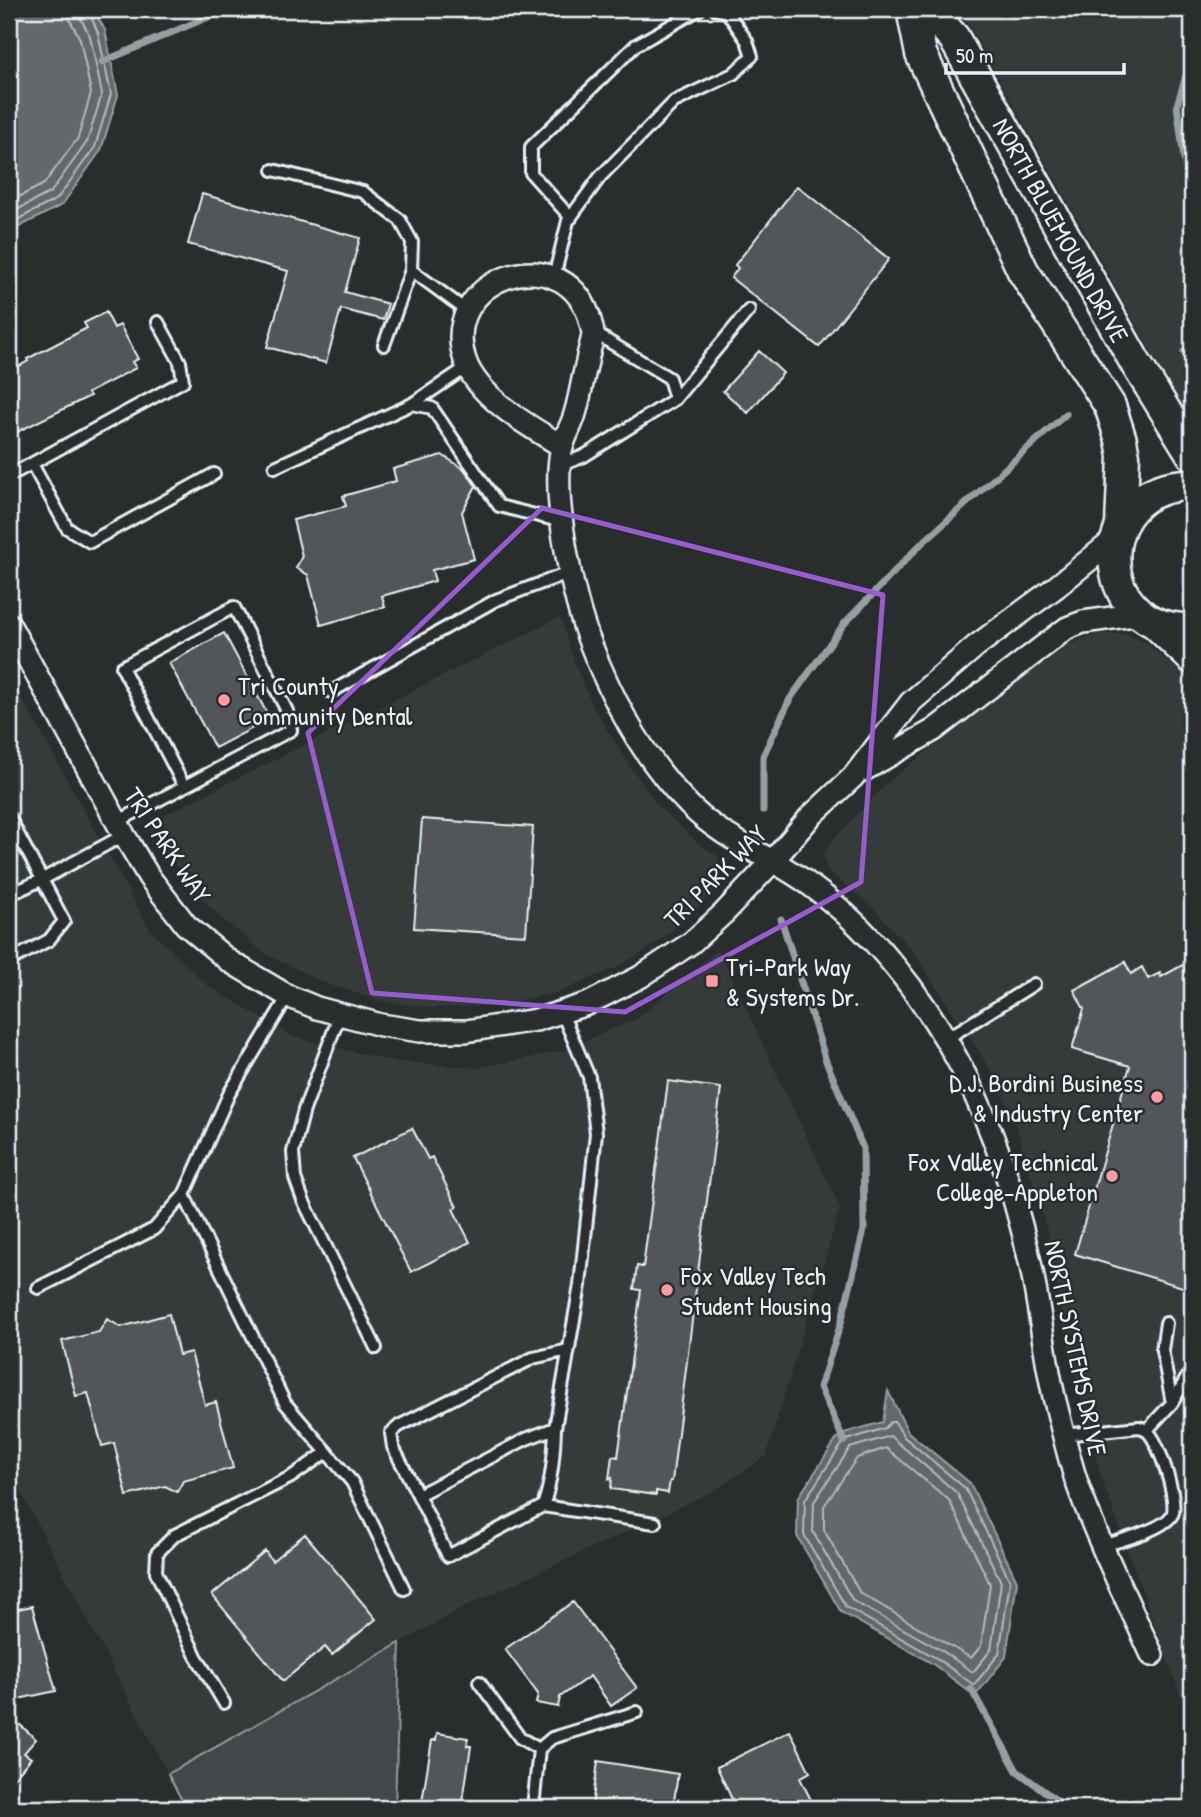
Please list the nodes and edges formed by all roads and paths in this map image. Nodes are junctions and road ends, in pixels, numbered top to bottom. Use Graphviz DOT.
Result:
graph roads {
  1 [pos="700,9"];
  2 [pos="715,9"];
  3 [pos="912,9"];
  4 [pos="929,9"];
  5 [pos="273,170"];
  6 [pos="570,218"];
  7 [pos="411,270"];
  8 [pos="554,277"];
  9 [pos="749,310"];
  10 [pos="467,311"];
  11 [pos="158,322"];
  12 [pos="593,332"];
  13 [pos="384,345"];
  14 [pos="467,367"];
  15 [pos="675,399"];
  16 [pos="412,404"];
  17 [pos="1192,454"];
  18 [pos="560,456"];
  19 [pos="32,464"];
  20 [pos="275,467"];
  21 [pos="214,474"];
  22 [pos="9,476"];
  23 [pos="1192,485"];
  24 [pos="563,522"];
  25 [pos="1118,531"];
  26 [pos="571,572"];
  27 [pos="1147,618"];
  28 [pos="9,624"];
  29 [pos="1192,629"];
  30 [pos="1192,658"];
  31 [pos="331,692"];
  32 [pos="853,777"];
  33 [pos="184,786"];
  34 [pos="9,817"];
  35 [pos="120,828"];
  36 [pos="772,862"];
  37 [pos="43,879"];
  38 [pos="9,895"];
  39 [pos="9,961"];
  40 [pos="1034,984"];
  41 [pos="288,996"];
  42 [pos="562,1013"];
  43 [pos="340,1014"];
  44 [pos="946,1039"];
  45 [pos="184,1195"];
  46 [pos="38,1288"];
  47 [pos="1166,1323"];
  48 [pos="376,1348"];
  49 [pos="568,1350"];
  50 [pos="1192,1369"];
  51 [pos="1172,1404"];
  52 [pos="555,1428"];
  53 [pos="1147,1430"];
  54 [pos="1064,1435"];
  55 [pos="327,1452"];
  56 [pos="418,1495"];
  57 [pos="542,1506"];
  58 [pos="655,1523"];
  59 [pos="1102,1546"];
  60 [pos="404,1589"];
  61 [pos="1152,1655"];
  62 [pos="479,1682"];
  63 [pos="224,1703"];
  64 [pos="637,1712"];
  65 [pos="540,1749"];
  66 [pos="533,1808"];
  1 -- 6 [label="lane"];
  2 -- 6 [label="lane"];
  3 -- 25 [label="main road, NORTH BLUEMOUND DRIVE"];
  4 -- 17 [label="main road, NORTH BLUEMOUND DRIVE"];
  5 -- 7 [label="lane"];
  6 -- 8 [label="lane"];
  7 -- 10 [label="lane"];
  7 -- 13 [label="lane"];
  8 -- 10 [label="street"];
  8 -- 12 [label="street"];
  9 -- 15 [label="lane"];
  10 -- 14 [label="street"];
  11 -- 19 [label="lane"];
  12 -- 15 [label="lane"];
  12 -- 18 [label="street, NORTH SYSTEMS DRIVE"];
  14 -- 16 [label="lane"];
  14 -- 18 [label="street"];
  15 -- 18 [label="lane"];
  16 -- 20 [label="lane"];
  16 -- 24 [label="lane"];
  18 -- 24 [label="street, NORTH SYSTEMS DRIVE"];
  19 -- 21 [label="lane"];
  19 -- 22 [label="lane"];
  23 -- 25 [label="main road"];
  24 -- 26 [label="street, NORTH SYSTEMS DRIVE"];
  25 -- 27 [label="main road, NORTH BLUEMOUND DRIVE"];
  25 -- 32 [label="street, TRI PARK WAY"];
  26 -- 31 [label="lane"];
  26 -- 36 [label="street, NORTH SYSTEMS DRIVE"];
  27 -- 29 [label="main road"];
  27 -- 30 [label="main road"];
  27 -- 32 [label="street, TRI PARK WAY"];
  28 -- 35 [label="street, TRI PARK WAY"];
  32 -- 36 [label="street, TRI PARK WAY"];
  33 -- 33 [label="lane"];
  33 -- 35 [label="lane"];
  34 -- 37 [label="lane"];
  35 -- 37 [label="lane"];
  35 -- 41 [label="street, TRI PARK WAY"];
  36 -- 42 [label="street, TRI PARK WAY"];
  36 -- 44 [label="street, NORTH SYSTEMS DRIVE"];
  37 -- 38 [label="lane"];
  37 -- 39 [label="lane"];
  40 -- 44 [label="lane"];
  41 -- 43 [label="street, TRI PARK WAY"];
  41 -- 45 [label="lane"];
  42 -- 43 [label="street, TRI PARK WAY"];
  42 -- 49 [label="lane"];
  43 -- 48 [label="lane"];
  44 -- 54 [label="street, NORTH SYSTEMS DRIVE"];
  45 -- 46 [label="lane"];
  45 -- 55 [label="lane"];
  47 -- 51 [label="lane"];
  49 -- 52 [label="lane"];
  49 -- 56 [label="lane"];
  50 -- 51 [label="lane"];
  51 -- 53 [label="lane"];
  52 -- 56 [label="lane"];
  52 -- 57 [label="lane"];
  53 -- 54 [label="lane"];
  53 -- 59 [label="lane"];
  54 -- 59 [label="street, NORTH SYSTEMS DRIVE"];
  55 -- 60 [label="lane"];
  55 -- 63 [label="lane"];
  56 -- 57 [label="lane"];
  57 -- 58 [label="lane"];
  59 -- 61 [label="street, NORTH SYSTEMS DRIVE"];
  62 -- 65 [label="lane"];
  64 -- 65 [label="lane"];
  65 -- 66 [label="lane"];
}
